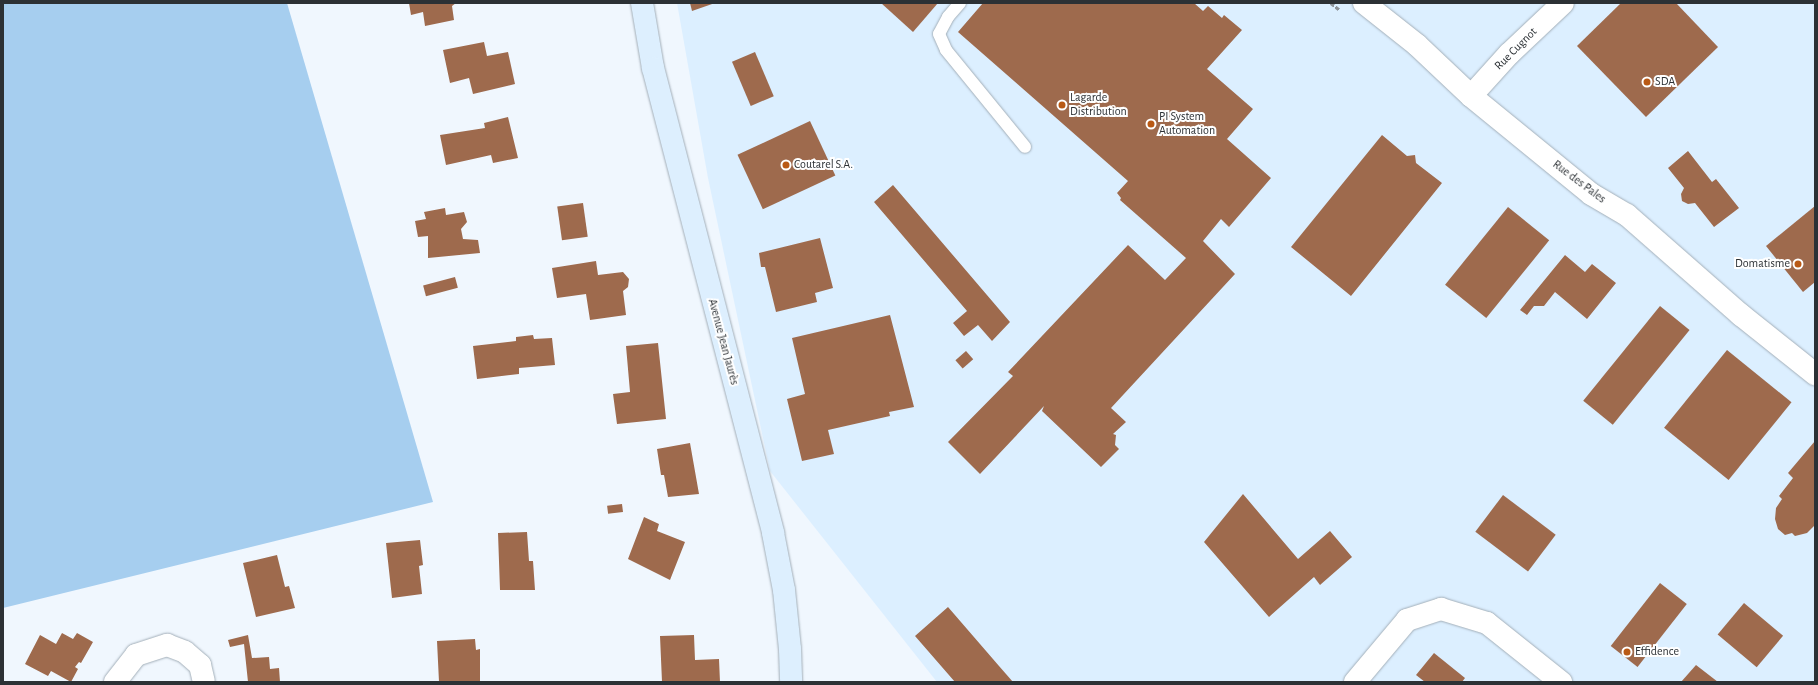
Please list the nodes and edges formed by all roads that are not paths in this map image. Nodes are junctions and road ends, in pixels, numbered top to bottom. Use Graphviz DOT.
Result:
graph roads {
  1 [pos="642,3"];
  2 [pos="960,3"];
  3 [pos="1364,3"];
  4 [pos="1563,3"];
  5 [pos="1471,96"];
  6 [pos="1025,147"];
  7 [pos="1815,374"];
  8 [pos="115,682"];
  9 [pos="204,682"];
  10 [pos="791,682"];
  11 [pos="1354,682"];
  12 [pos="1561,682"];
  1 -- 10 [label="main road, Avenue Jean Jaurès"];
  2 -- 6 [label="lane"];
  3 -- 5 [label="street, Rue des Pales"];
  4 -- 5 [label="street, Rue Cugnot"];
  5 -- 7 [label="street, Rue des Pales"];
  8 -- 9 [label="street"];
  11 -- 12 [label="street"];
}
